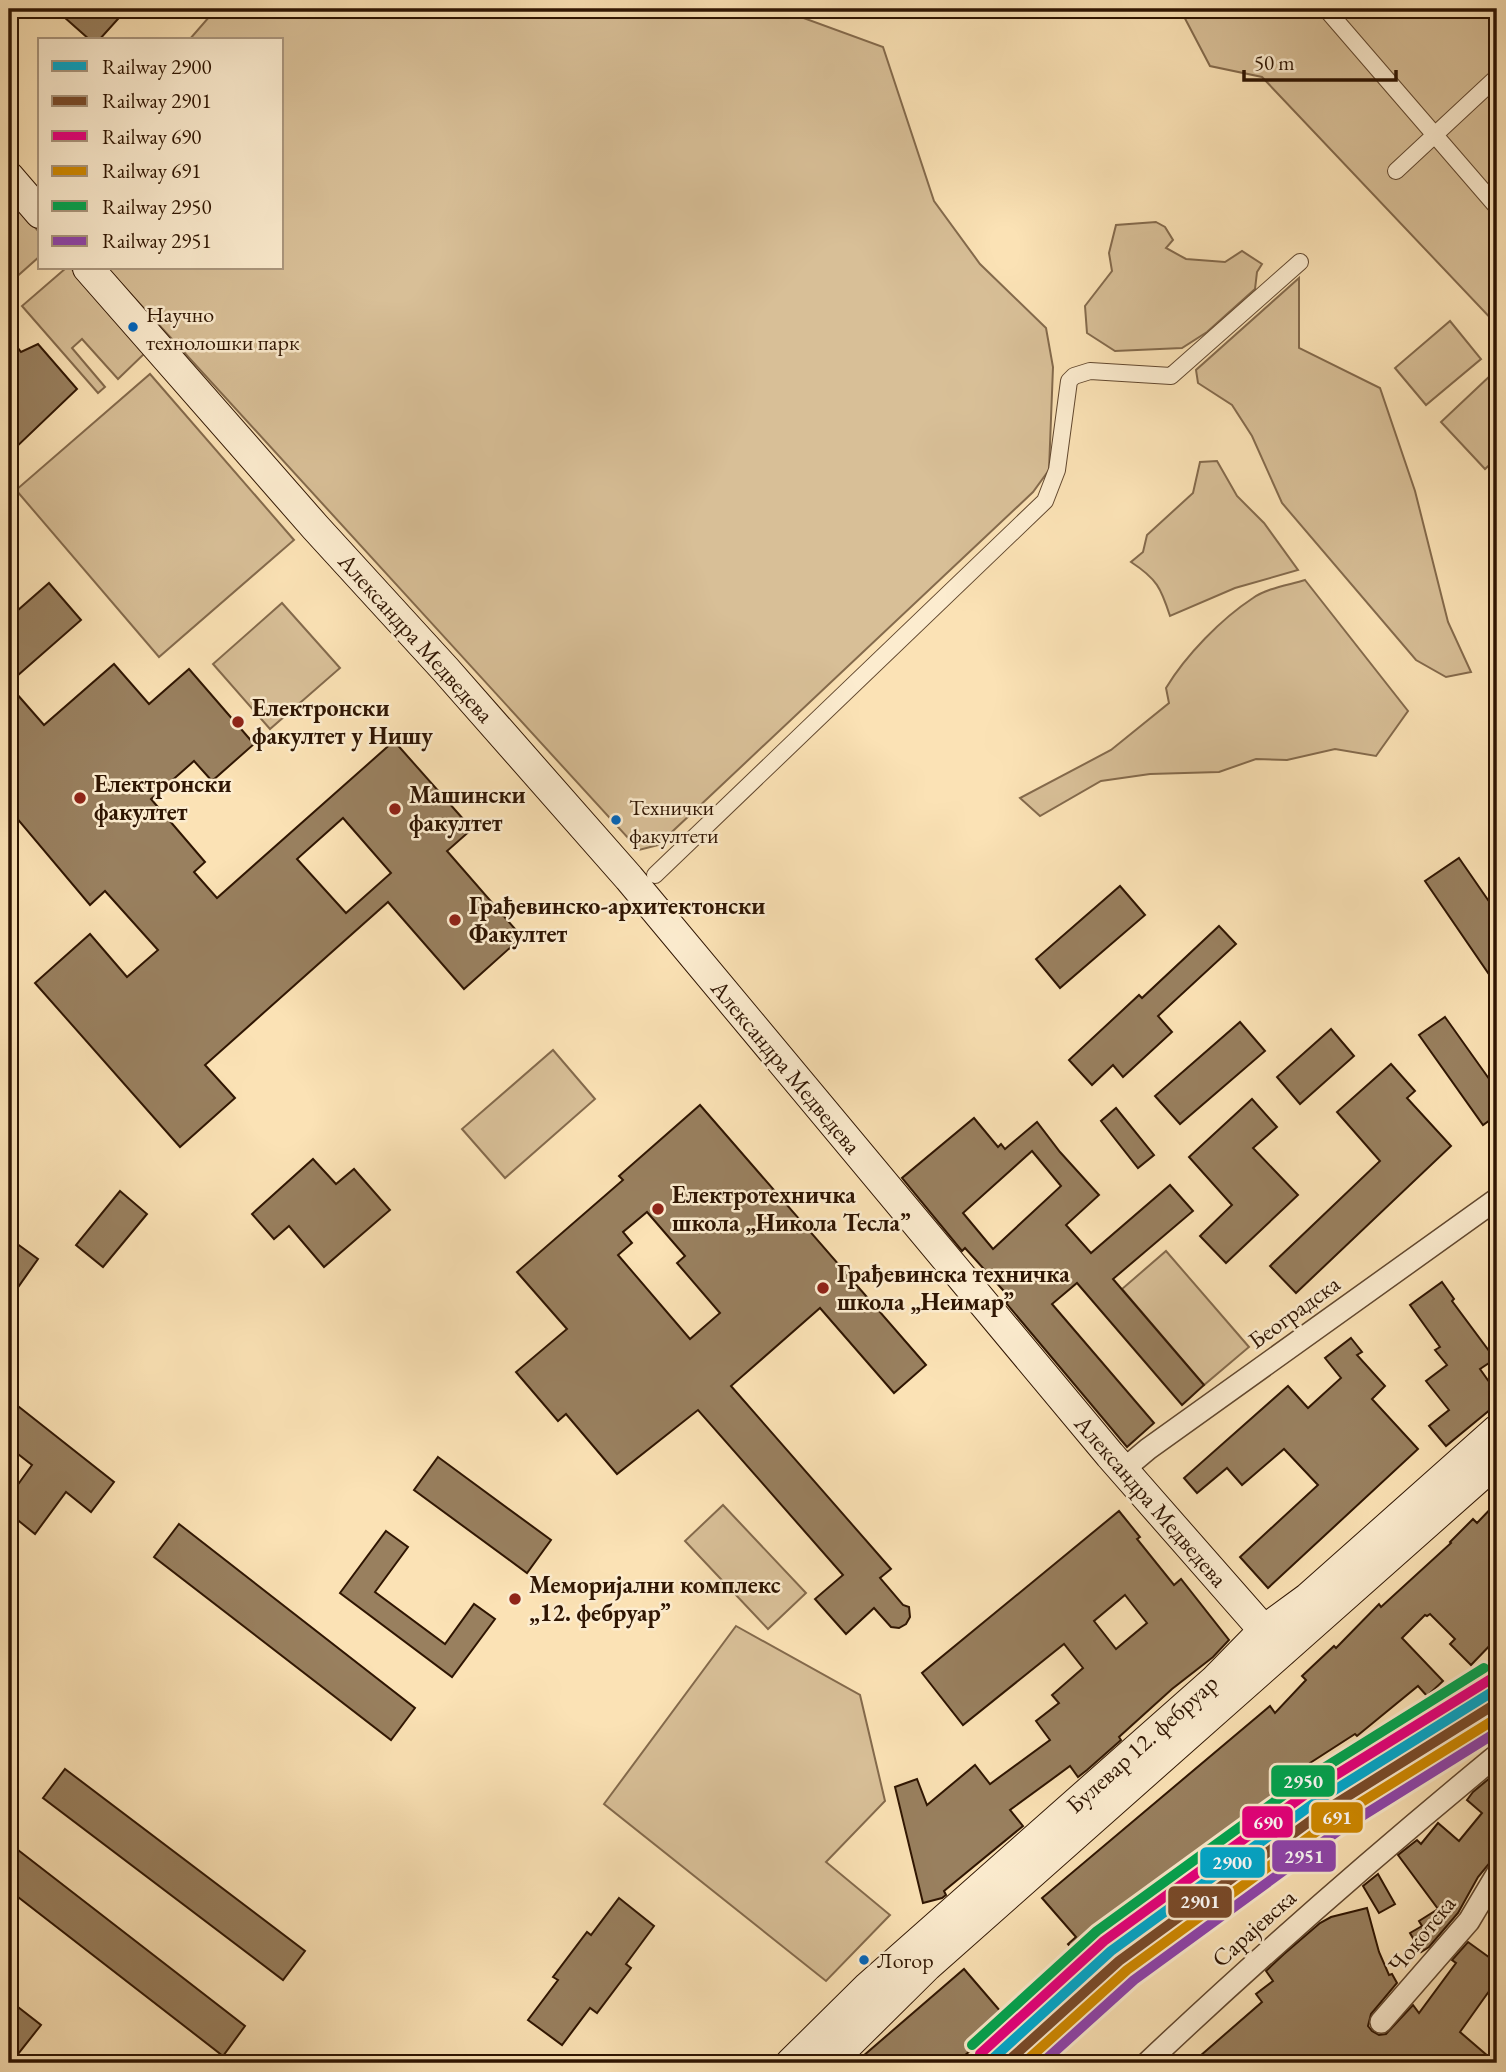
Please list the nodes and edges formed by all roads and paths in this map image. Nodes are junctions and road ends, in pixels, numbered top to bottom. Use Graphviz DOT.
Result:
graph roads {
  1 [pos="1326,9"];
  2 [pos="1497,77"];
  3 [pos="1434,134"];
  4 [pos="1396,171"];
  5 [pos="9,177"];
  6 [pos="1497,207"];
  7 [pos="38,211"];
  8 [pos="1300,262"];
  9 [pos="90,270"];
  10 [pos="655,875"];
  11 [pos="1497,1199"];
  12 [pos="1497,1430"];
  13 [pos="1497,1461"];
  14 [pos="1123,1470"];
  15 [pos="1273,1642"];
  16 [pos="1497,1755"];
  17 [pos="1497,1874"];
  18 [pos="1381,2022"];
  19 [pos="791,2063"];
  20 [pos="829,2063"];
  21 [pos="1147,2063"];
  1 -- 3 [label="street"];
  2 -- 3 [label="street"];
  3 -- 4 [label="street"];
  3 -- 6 [label="street"];
  5 -- 7 [label="main road"];
  8 -- 10 [label="street"];
  9 -- 14 [label="main road, Александра Медведева"];
  11 -- 14 [label="street, Београдска"];
  12 -- 15 [label="main road, Булевар 12. фебруар"];
  13 -- 15 [label="main road, Булевар 12. фебруар"];
  14 -- 15 [label="main road, Александра Медведева"];
  15 -- 19 [label="main road, Булевар 12. фебруар"];
  15 -- 20 [label="main road, Булевар 12. фебруар"];
  16 -- 21 [label="street, Сарајевска"];
  17 -- 18 [label="street, Чокотска"];
}
